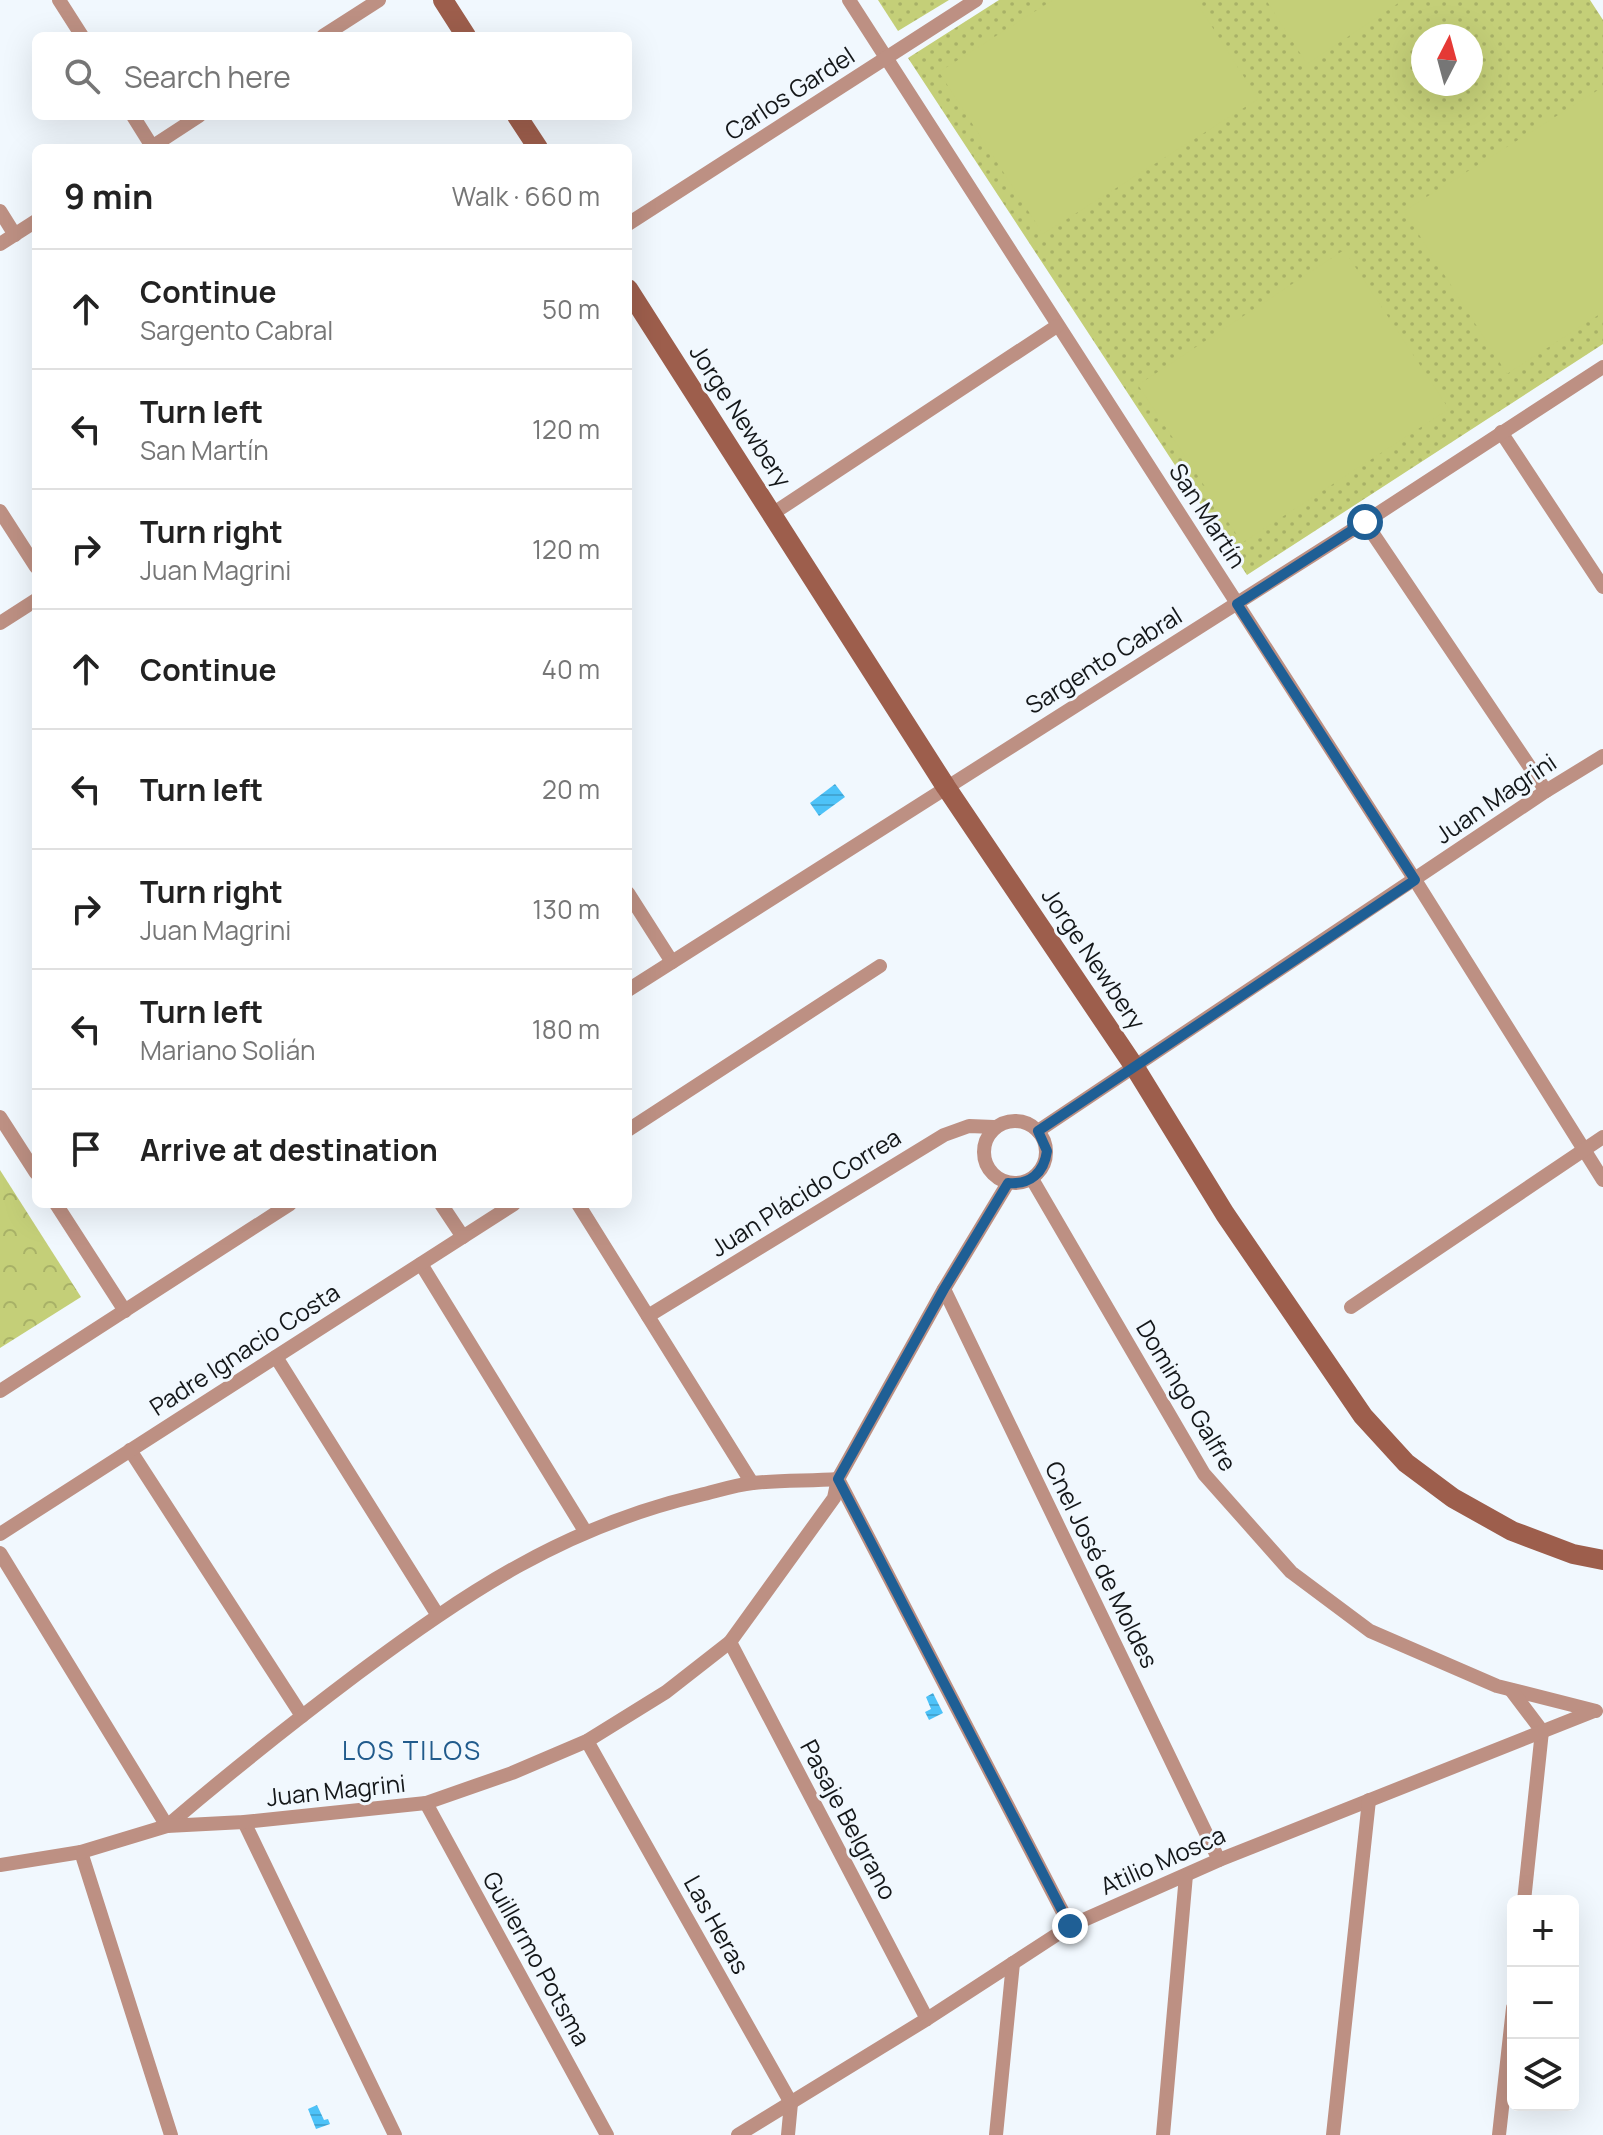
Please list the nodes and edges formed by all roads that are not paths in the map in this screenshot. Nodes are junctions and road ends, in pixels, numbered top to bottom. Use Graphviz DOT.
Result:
graph roads {
  1 [pos="59,0"];
  2 [pos="379,0"];
  3 [pos="443,0"];
  4 [pos="849,0"];
  5 [pos="976,0"];
  6 [pos="79,32"];
  7 [pos="329,32"];
  8 [pos="463,32"];
  9 [pos="886,59"];
  10 [pos="135,120"];
  11 [pos="193,120"];
  12 [pos="520,120"];
  13 [pos="150,144"];
  14 [pos="157,144"];
  15 [pos="535,144"];
  16 [pos="0,211"];
  17 [pos="632,221"];
  18 [pos="32,224"];
  19 [pos="15,235"];
  20 [pos="0,244"];
  21 [pos="632,295"];
  22 [pos="1057,326"];
  23 [pos="1603,367"];
  24 [pos="1501,432"];
  25 [pos="0,511"];
  26 [pos="772,514"];
  27 [pos="1365,522"];
  28 [pos="32,561"];
  29 [pos="1603,587"];
  30 [pos="32,603"];
  31 [pos="1237,604"];
  32 [pos="0,623"];
  33 [pos="1603,756"];
  34 [pos="946,787"];
  35 [pos="1546,791"];
  36 [pos="1415,880"];
  37 [pos="632,899"];
  38 [pos="672,962"];
  39 [pos="880,966"];
  40 [pos="632,987"];
  41 [pos="1134,1066"];
  42 [pos="0,1117"];
  43 [pos="632,1127"];
  44 [pos="994,1127"];
  45 [pos="1038,1131"];
  46 [pos="1603,1137"];
  47 [pos="1584,1150"];
  48 [pos="32,1167"];
  49 [pos="1032,1179"];
  50 [pos="1603,1180"];
  51 [pos="1008,1183"];
  52 [pos="59,1208"];
  53 [pos="284,1208"];
  54 [pos="444,1208"];
  55 [pos="508,1208"];
  56 [pos="580,1208"];
  57 [pos="463,1237"];
  58 [pos="421,1264"];
  59 [pos="944,1289"];
  60 [pos="1351,1307"];
  61 [pos="125,1311"];
  62 [pos="648,1316"];
  63 [pos="276,1357"];
  64 [pos="0,1391"];
  65 [pos="130,1450"];
  66 [pos="838,1479"];
  67 [pos="752,1483"];
  68 [pos="585,1531"];
  69 [pos="0,1534"];
  70 [pos="0,1553"];
  71 [pos="1603,1560"];
  72 [pos="437,1614"];
  73 [pos="730,1642"];
  74 [pos="1511,1690"];
  75 [pos="1598,1712"];
  76 [pos="302,1716"];
  77 [pos="1542,1731"];
  78 [pos="587,1741"];
  79 [pos="1369,1800"];
  80 [pos="426,1803"];
  81 [pos="244,1822"];
  82 [pos="167,1826"];
  83 [pos="81,1852"];
  84 [pos="1219,1860"];
  85 [pos="1,1864"];
  86 [pos="1186,1875"];
  87 [pos="1525,1895"];
  88 [pos="1070,1926"];
  89 [pos="1013,1963"];
  90 [pos="927,2019"];
  91 [pos="1510,2039"];
  92 [pos="791,2103"];
  93 [pos="171,2135"];
  94 [pos="395,2135"];
  95 [pos="607,2135"];
  96 [pos="738,2135"];
  97 [pos="788,2135"];
  98 [pos="996,2135"];
  99 [pos="1163,2135"];
  100 [pos="1333,2135"];
  101 [pos="1499,2135"];
  1 -- 6 [label="street"];
  2 -- 7 [label="street"];
  3 -- 8 [label="main road"];
  4 -- 9 [label="street, San Martín"];
  5 -- 9 [label="street, Carlos Gardel"];
  9 -- 17 [label="street, Carlos Gardel"];
  9 -- 22 [label="street, San Martín"];
  10 -- 13 [label="street"];
  11 -- 14 [label="street"];
  12 -- 15 [label="main road"];
  16 -- 19 [label="street"];
  18 -- 19 [label="street"];
  19 -- 20 [label="street"];
  21 -- 26 [label="main road, Jorge Newbery"];
  22 -- 26 [label="street"];
  22 -- 31 [label="street, San Martín"];
  23 -- 24 [label="street, Sargento Cabral"];
  24 -- 27 [label="street, Sargento Cabral"];
  24 -- 29 [label="street"];
  25 -- 28 [label="street"];
  26 -- 34 [label="main road, Jorge Newbery"];
  27 -- 31 [label="street, Sargento Cabral"];
  27 -- 35 [label="street"];
  30 -- 32 [label="street"];
  31 -- 34 [label="street, Sargento Cabral"];
  31 -- 36 [label="street, San Martín"];
  33 -- 35 [label="street, Juan Magrini"];
  34 -- 38 [label="street, Sargento Cabral"];
  34 -- 41 [label="main road, Jorge Newbery"];
  35 -- 36 [label="street, Juan Magrini"];
  36 -- 41 [label="street, Juan Magrini"];
  36 -- 47 [label="street, San Martín"];
  37 -- 38 [label="street"];
  38 -- 40 [label="street, Sargento Cabral"];
  39 -- 43 [label="street"];
  41 -- 45 [label="street, Juan Magrini"];
  41 -- 71 [label="main road, Jorge Newbery"];
  42 -- 48 [label="street"];
  44 -- 45 [label="street"];
  44 -- 51 [label="street"];
  44 -- 62 [label="street, Juan Plácido Correa"];
  45 -- 49 [label="street"];
  46 -- 47 [label="street"];
  47 -- 50 [label="street, San Martín"];
  47 -- 60 [label="street"];
  49 -- 51 [label="street"];
  49 -- 74 [label="street, Domingo Galfre"];
  51 -- 59 [label="street, Juan Magrini"];
  52 -- 61 [label="street"];
  53 -- 61 [label="street"];
  54 -- 57 [label="street"];
  55 -- 57 [label="street, Padre Ignacio Costa"];
  56 -- 62 [label="street"];
  57 -- 58 [label="street, Padre Ignacio Costa"];
  58 -- 63 [label="street, Padre Ignacio Costa"];
  58 -- 68 [label="street"];
  59 -- 66 [label="street, Juan Magrini"];
  59 -- 84 [label="street, Cnel José de Moldes"];
  61 -- 64 [label="street"];
  62 -- 67 [label="street"];
  63 -- 65 [label="street, Padre Ignacio Costa"];
  63 -- 72 [label="street"];
  65 -- 69 [label="street, Padre Ignacio Costa"];
  65 -- 76 [label="street"];
  66 -- 67 [label="street, Juan Magrini"];
  66 -- 73 [label="street, Juan Magrini"];
  66 -- 88 [label="street"];
  67 -- 68 [label="street, Juan Magrini"];
  68 -- 72 [label="street, Juan Magrini"];
  70 -- 82 [label="street"];
  72 -- 76 [label="street, Juan Magrini"];
  73 -- 78 [label="street, Juan Magrini"];
  73 -- 90 [label="street, Pasaje Belgrano"];
  74 -- 75 [label="street, Domingo Galfre"];
  74 -- 77 [label="street"];
  75 -- 77 [label="street, Atilio Mosca"];
  76 -- 82 [label="street, Juan Magrini"];
  77 -- 79 [label="street, Atilio Mosca"];
  77 -- 87 [label="street"];
  78 -- 80 [label="street, Juan Magrini"];
  78 -- 92 [label="street, Las Heras"];
  79 -- 84 [label="street, Atilio Mosca"];
  79 -- 100 [label="street"];
  80 -- 81 [label="street, Juan Magrini"];
  80 -- 95 [label="street, Guillermo Potsma"];
  81 -- 82 [label="street, Juan Magrini"];
  81 -- 94 [label="street"];
  82 -- 83 [label="street, Juan Magrini"];
  83 -- 85 [label="street, Juan Magrini"];
  83 -- 93 [label="street"];
  84 -- 86 [label="street, Atilio Mosca"];
  86 -- 88 [label="street, Atilio Mosca"];
  86 -- 99 [label="street"];
  88 -- 89 [label="street, Atilio Mosca"];
  89 -- 90 [label="street, Atilio Mosca"];
  89 -- 98 [label="street"];
  90 -- 92 [label="street, Atilio Mosca"];
  91 -- 101 [label="street"];
  92 -- 96 [label="street, Atilio Mosca"];
  92 -- 97 [label="street"];
}
